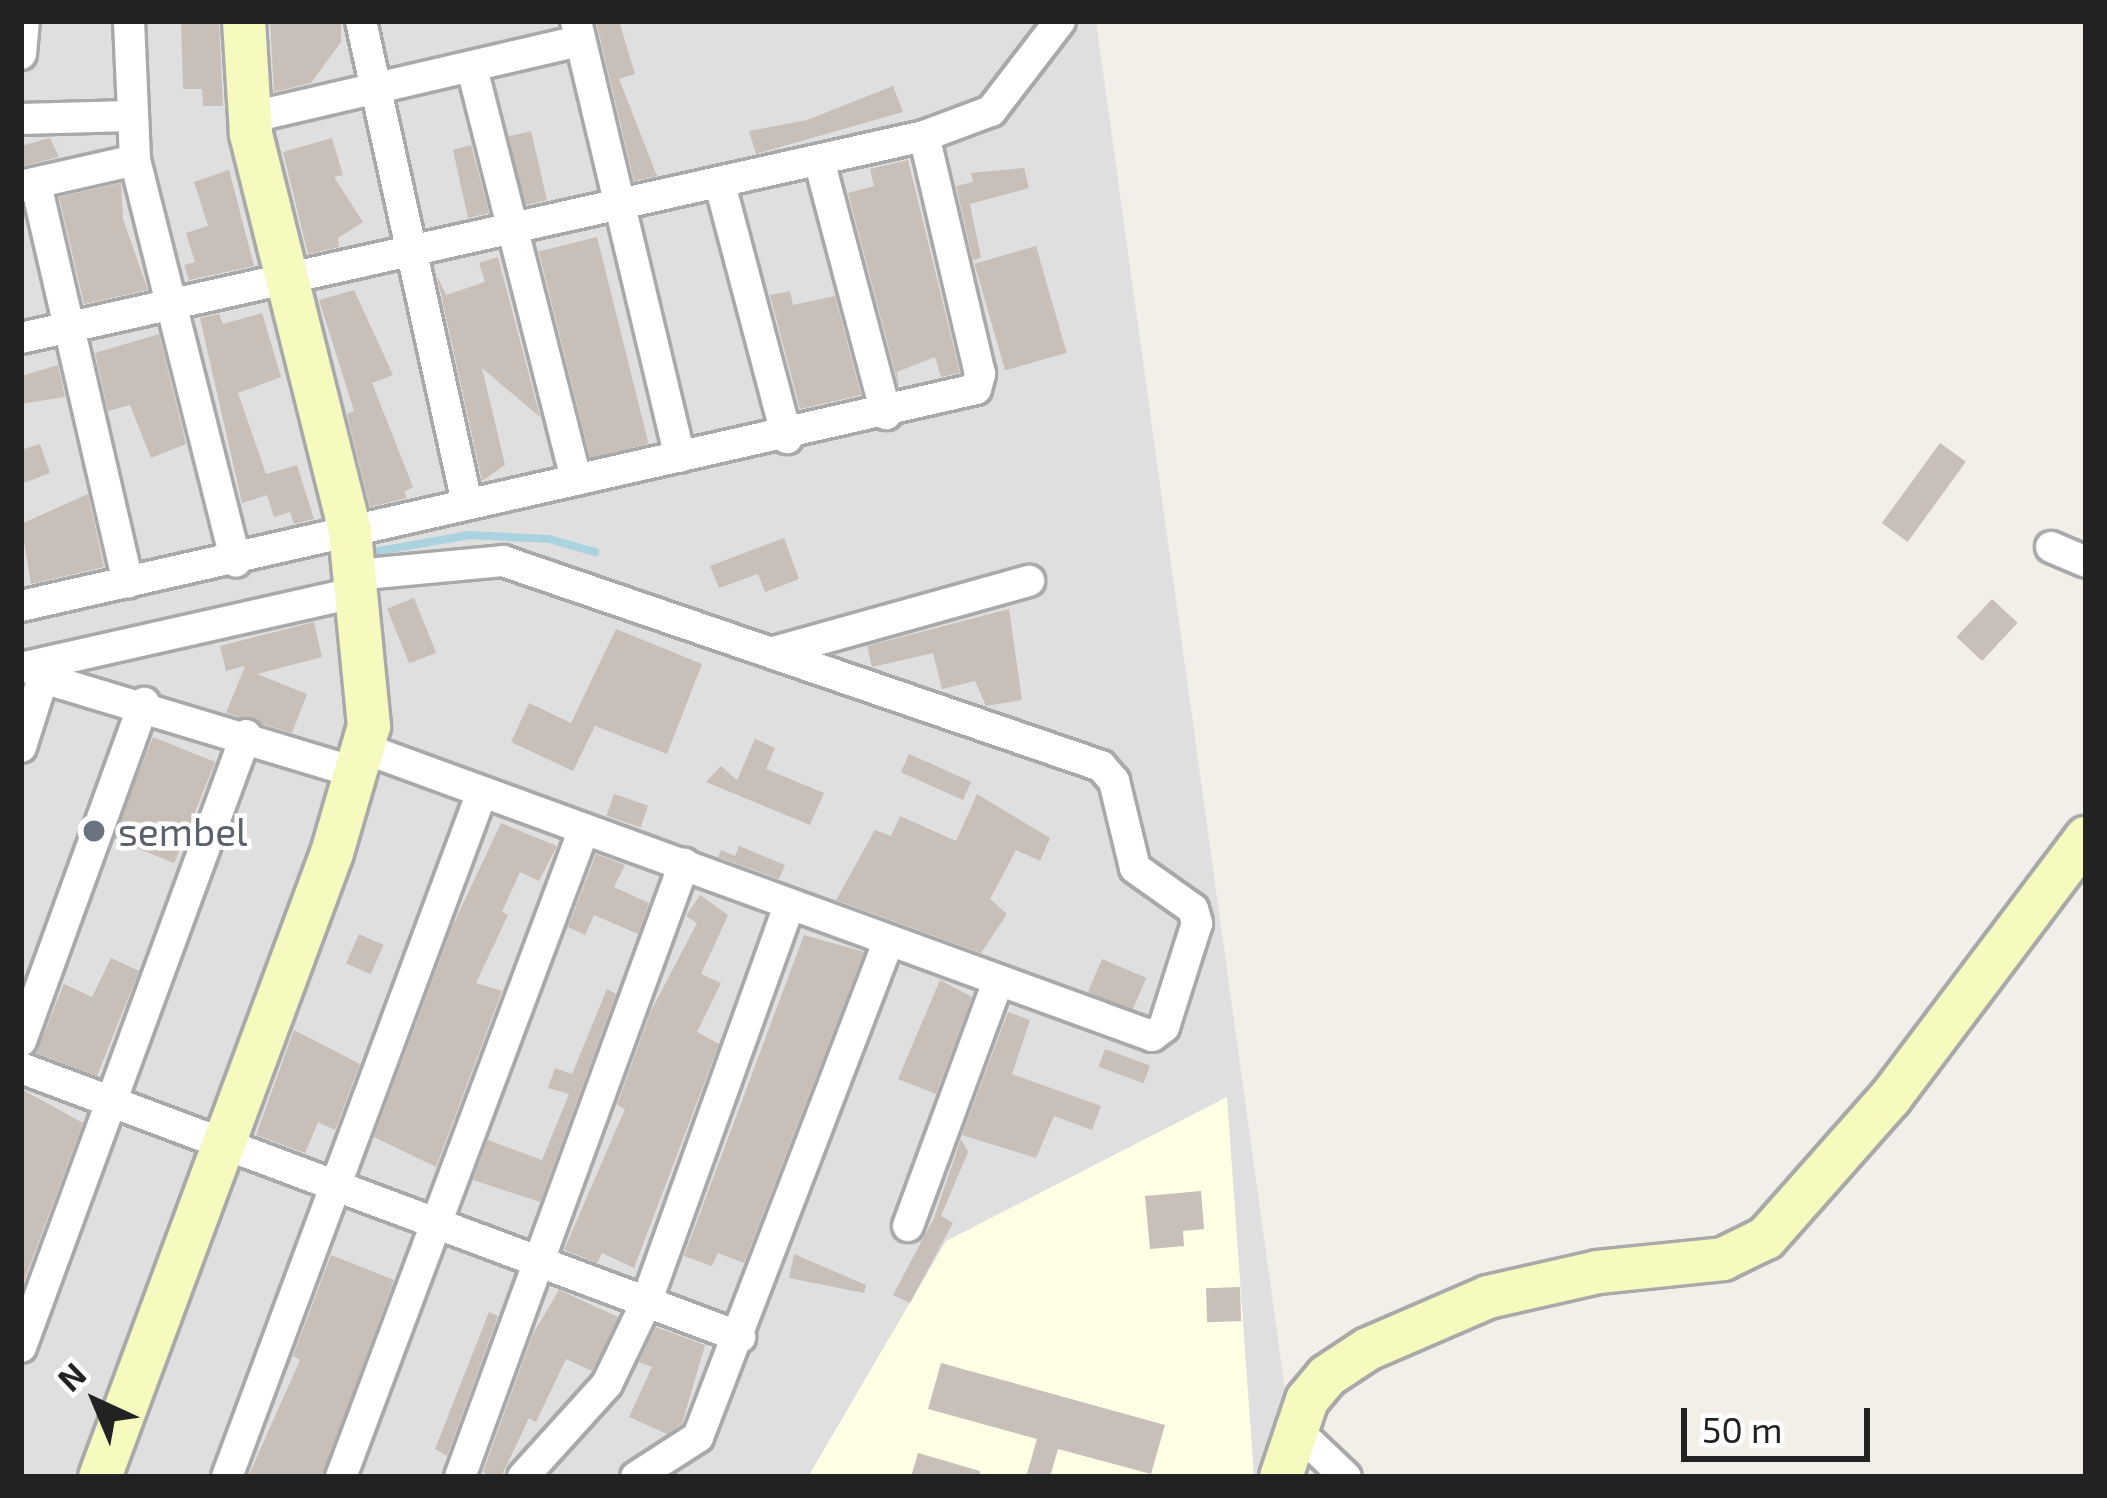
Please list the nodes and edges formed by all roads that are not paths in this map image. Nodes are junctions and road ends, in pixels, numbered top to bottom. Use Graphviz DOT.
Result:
graph roads {
  1 [pos="24,21"];
  2 [pos="130,21"];
  3 [pos="244,21"];
  4 [pos="361,21"];
  5 [pos="1060,21"];
  6 [pos="579,31"];
  7 [pos="21,54"];
  8 [pos="472,68"];
  9 [pos="375,93"];
  10 [pos="130,116"];
  11 [pos="248,118"];
  12 [pos="21,119"];
  13 [pos="924,136"];
  14 [pos="135,160"];
  15 [pos="820,160"];
  16 [pos="25,183"];
  17 [pos="720,184"];
  18 [pos="616,207"];
  19 [pos="511,231"];
  20 [pos="406,252"];
  21 [pos="290,278"];
  22 [pos="172,304"];
  23 [pos="69,326"];
  24 [pos="21,338"];
  25 [pos="886,414"];
  26 [pos="787,438"];
  27 [pos="680,457"];
  28 [pos="576,480"];
  29 [pos="467,505"];
  30 [pos="350,530"];
  31 [pos="2051,547"];
  32 [pos="236,561"];
  33 [pos="2086,562"];
  34 [pos="1029,581"];
  35 [pos="128,584"];
  36 [pos="357,584"];
  37 [pos="23,596"];
  38 [pos="774,652"];
  39 [pos="39,670"];
  40 [pos="144,703"];
  41 [pos="246,735"];
  42 [pos="21,747"];
  43 [pos="360,760"];
  44 [pos="482,792"];
  45 [pos="584,830"];
  46 [pos="2086,838"];
  47 [pos="684,864"];
  48 [pos="790,904"];
  49 [pos="889,940"];
  50 [pos="998,982"];
  51 [pos="21,1041"];
  52 [pos="21,1068"];
  53 [pos="113,1102"];
  54 [pos="222,1144"];
  55 [pos="335,1187"];
  56 [pos="908,1226"];
  57 [pos="440,1229"];
  58 [pos="540,1266"];
  59 [pos="646,1303"];
  60 [pos="740,1337"];
  61 [pos="21,1347"];
  62 [pos="1292,1426"];
  63 [pos="100,1477"];
  64 [pos="227,1477"];
  65 [pos="341,1477"];
  66 [pos="460,1477"];
  67 [pos="523,1477"];
  68 [pos="636,1477"];
  69 [pos="1281,1477"];
  70 [pos="1346,1477"];
  1 -- 7 [label="street"];
  2 -- 10 [label="street"];
  3 -- 11 [label="street"];
  4 -- 9 [label="street"];
  5 -- 13 [label="street"];
  6 -- 8 [label="street"];
  6 -- 18 [label="street"];
  8 -- 9 [label="street"];
  8 -- 19 [label="street"];
  9 -- 11 [label="street"];
  9 -- 20 [label="street"];
  10 -- 12 [label="street"];
  10 -- 14 [label="street"];
  11 -- 21 [label="street"];
  13 -- 15 [label="street"];
  13 -- 25 [label="street"];
  14 -- 16 [label="street"];
  14 -- 22 [label="street"];
  15 -- 17 [label="street"];
  15 -- 25 [label="street"];
  16 -- 23 [label="street"];
  17 -- 18 [label="street"];
  17 -- 26 [label="street"];
  18 -- 19 [label="street"];
  18 -- 27 [label="street"];
  19 -- 20 [label="street"];
  19 -- 28 [label="street"];
  20 -- 21 [label="street"];
  20 -- 29 [label="street"];
  21 -- 22 [label="street"];
  21 -- 30 [label="street"];
  22 -- 23 [label="street"];
  22 -- 32 [label="street"];
  23 -- 24 [label="street"];
  23 -- 35 [label="street"];
  25 -- 26 [label="street"];
  26 -- 27 [label="street"];
  27 -- 28 [label="street"];
  28 -- 29 [label="street"];
  29 -- 30 [label="street"];
  30 -- 32 [label="street"];
  30 -- 36 [label="street"];
  31 -- 33 [label="street"];
  32 -- 35 [label="street"];
  34 -- 38 [label="street"];
  35 -- 37 [label="street"];
  36 -- 38 [label="street"];
  36 -- 39 [label="street"];
  36 -- 43 [label="street"];
  38 -- 50 [label="street"];
  39 -- 40 [label="street"];
  39 -- 42 [label="street"];
  40 -- 41 [label="street"];
  40 -- 51 [label="street"];
  41 -- 43 [label="street"];
  41 -- 53 [label="street"];
  43 -- 44 [label="street"];
  43 -- 54 [label="street"];
  44 -- 45 [label="street"];
  44 -- 55 [label="street"];
  45 -- 47 [label="street"];
  45 -- 57 [label="street"];
  46 -- 62 [label="street"];
  47 -- 48 [label="street"];
  47 -- 58 [label="street"];
  48 -- 49 [label="street"];
  48 -- 59 [label="street"];
  49 -- 50 [label="street"];
  49 -- 60 [label="street"];
  50 -- 56 [label="street"];
  52 -- 53 [label="street"];
  53 -- 54 [label="street"];
  53 -- 61 [label="street"];
  54 -- 55 [label="street"];
  54 -- 63 [label="street"];
  55 -- 57 [label="street"];
  55 -- 64 [label="street"];
  57 -- 58 [label="street"];
  57 -- 65 [label="street"];
  58 -- 59 [label="street"];
  58 -- 66 [label="street"];
  59 -- 60 [label="street"];
  59 -- 67 [label="street"];
  60 -- 68 [label="street"];
  62 -- 69 [label="street"];
  62 -- 70 [label="street"];
}
